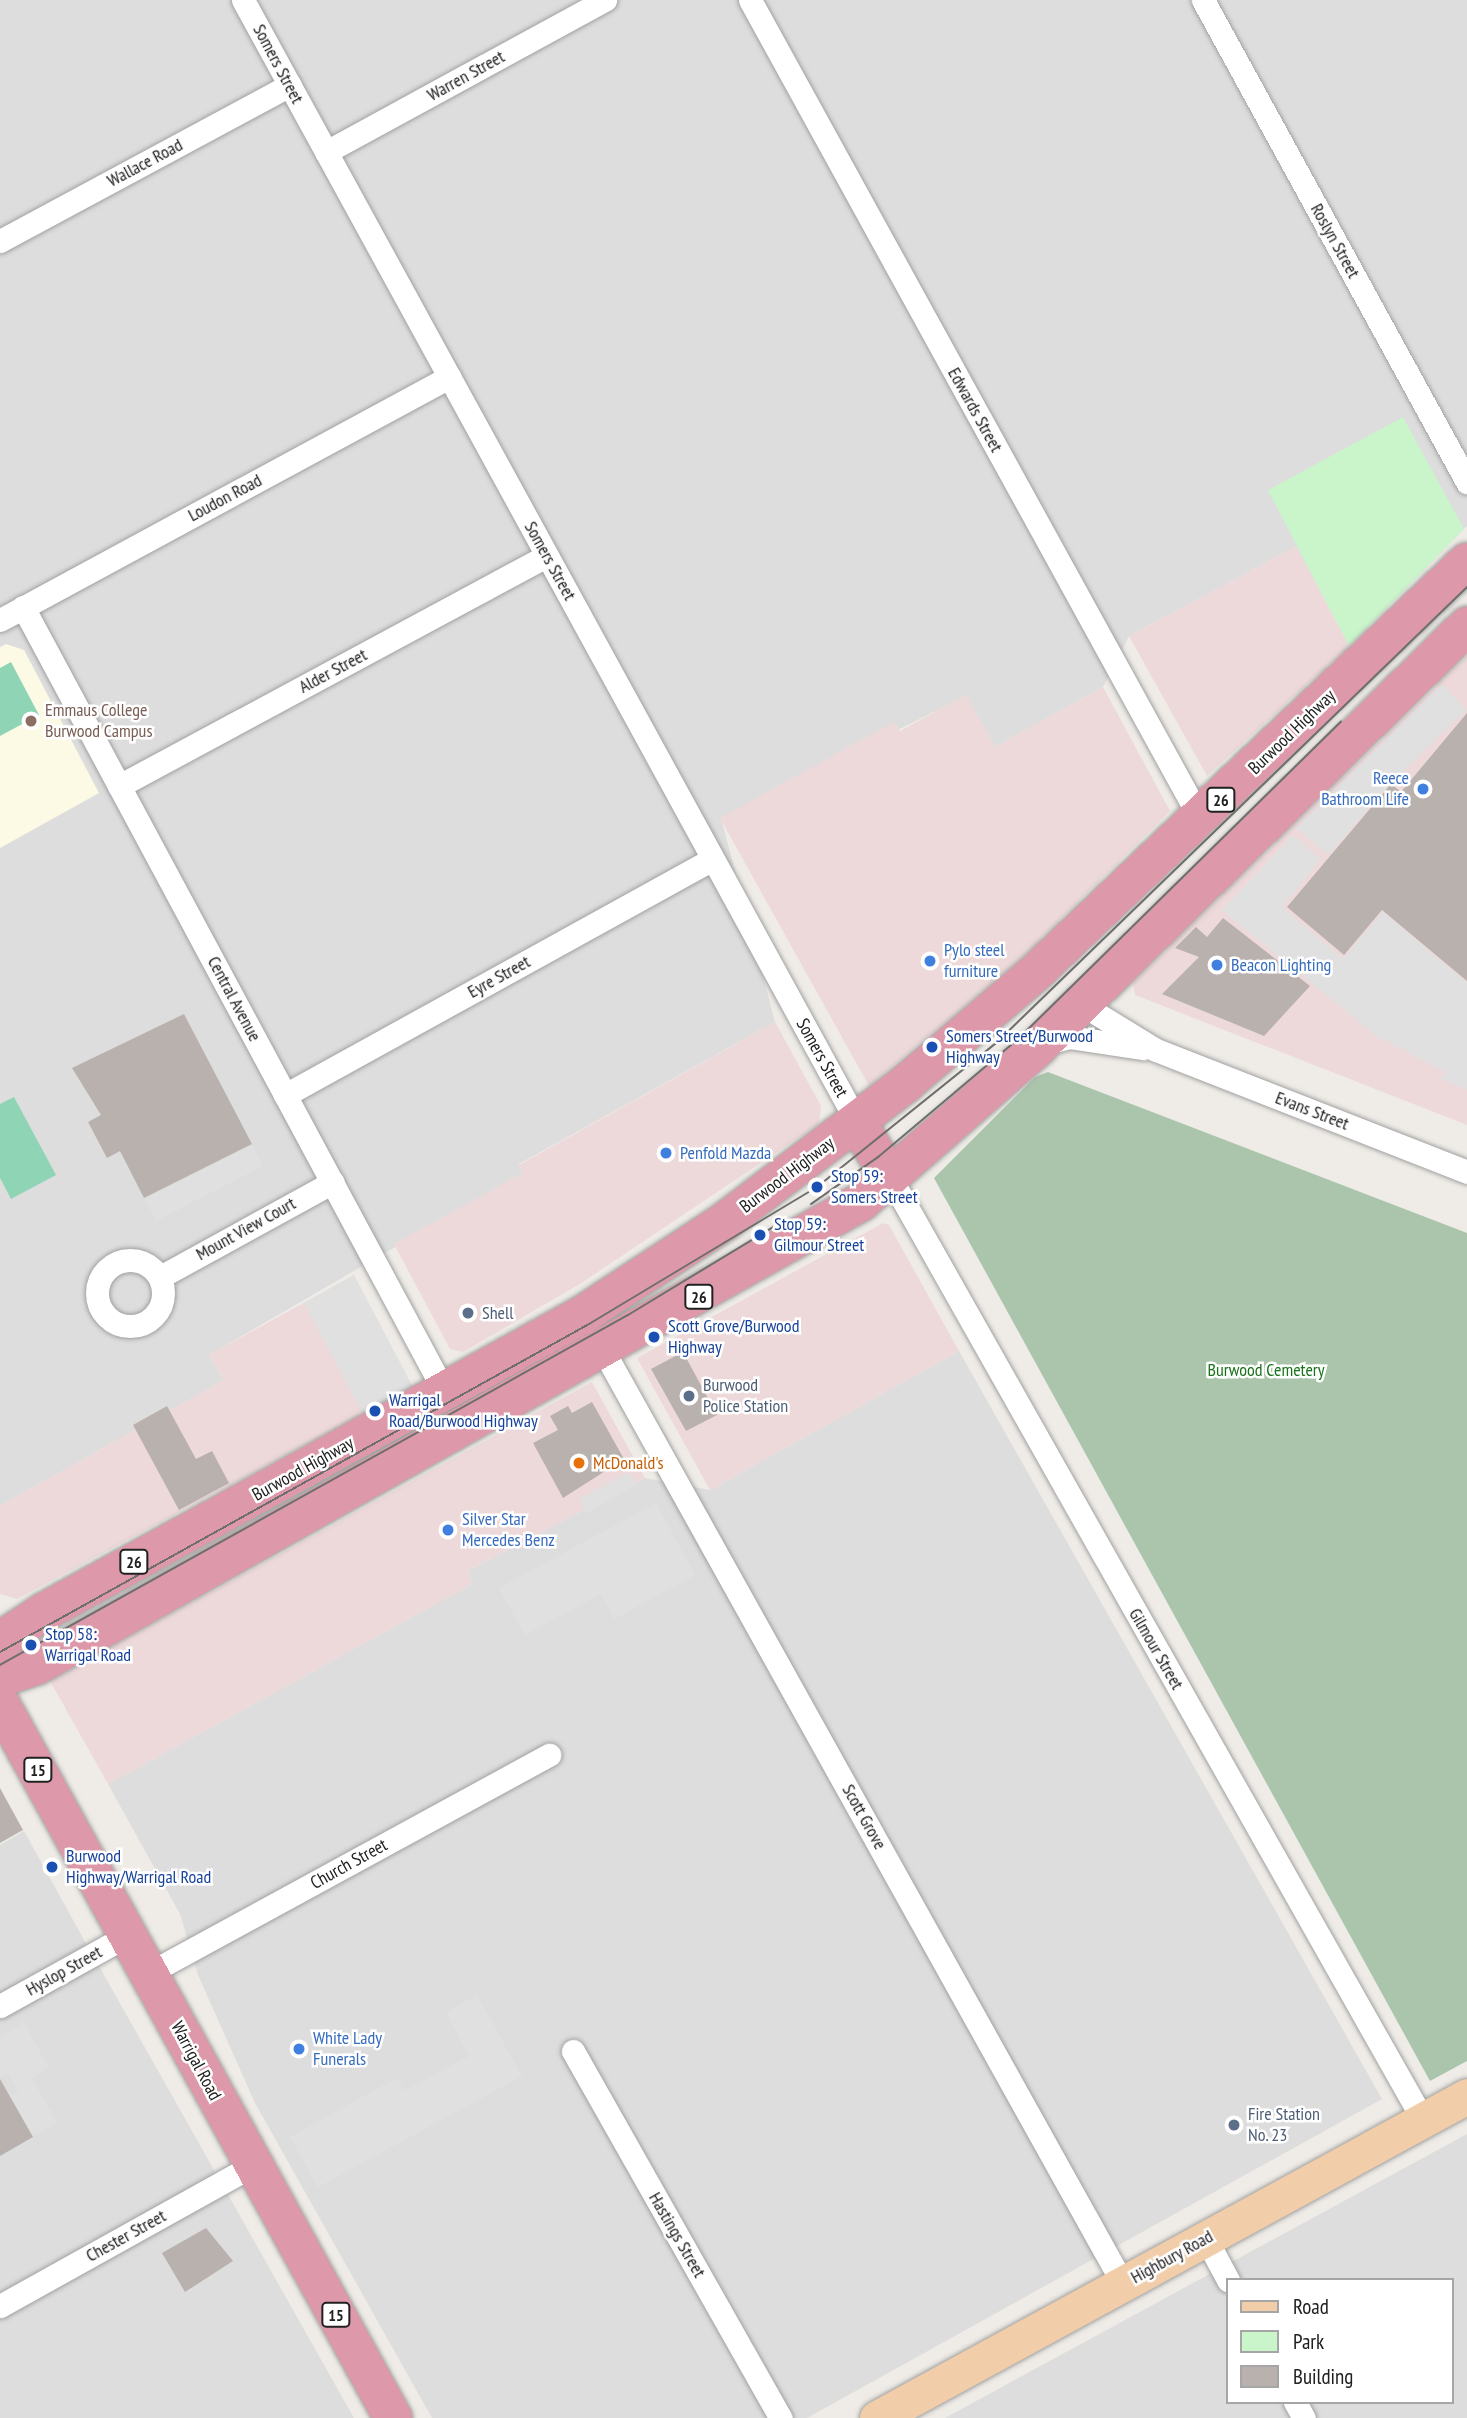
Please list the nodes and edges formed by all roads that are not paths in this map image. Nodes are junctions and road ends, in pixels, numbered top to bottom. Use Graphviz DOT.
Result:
graph roads {
  1 [pos="243,0"];
  2 [pos="606,0"];
  3 [pos="750,0"];
  4 [pos="1203,0"];
  5 [pos="290,85"];
  6 [pos="326,152"];
  7 [pos="0,241"];
  8 [pos="449,377"];
  9 [pos="1467,482"];
  10 [pos="546,556"];
  11 [pos="1467,562"];
  12 [pos="23,607"];
  13 [pos="0,620"];
  14 [pos="1467,626"];
  15 [pos="120,786"];
  16 [pos="1200,820"];
  17 [pos="712,859"];
  18 [pos="1224,859"];
  19 [pos="1081,1004"];
  20 [pos="968,1032"];
  21 [pos="1039,1046"];
  22 [pos="1156,1050"];
  23 [pos="285,1095"];
  24 [pos="857,1122"];
  25 [pos="1467,1172"];
  26 [pos="890,1177"];
  27 [pos="333,1182"];
  28 [pos="160,1277"];
  29 [pos="584,1314"];
  30 [pos="603,1350"];
  31 [pos="444,1391"];
  32 [pos="462,1429"];
  33 [pos="0,1641"];
  34 [pos="0,1678"];
  35 [pos="0,1703"];
  36 [pos="549,1755"];
  37 [pos="128,1935"];
  38 [pos="149,1973"];
  39 [pos="0,2006"];
  40 [pos="573,2052"];
  41 [pos="1467,2096"];
  42 [pos="1423,2120"];
  43 [pos="252,2166"];
  44 [pos="1206,2239"];
  45 [pos="1227,2278"];
  46 [pos="1123,2284"];
  47 [pos="0,2306"];
  48 [pos="393,2418"];
  49 [pos="781,2418"];
  50 [pos="877,2418"];
  1 -- 5 [label="street, Somers Street"];
  2 -- 6 [label="street, Warren Street"];
  3 -- 16 [label="street, Edwards Street"];
  4 -- 9 [label="street, Roslyn Street"];
  5 -- 6 [label="street, Somers Street"];
  5 -- 7 [label="street, Wallace Road"];
  6 -- 8 [label="street, Somers Street"];
  8 -- 10 [label="street, Somers Street"];
  8 -- 12 [label="street, Loudon Road"];
  10 -- 15 [label="street, Alder Street"];
  10 -- 17 [label="street, Somers Street"];
  11 -- 16 [label="highway, Burwood Highway / 26"];
  12 -- 13 [label="street, Loudon Road"];
  12 -- 15 [label="street, Central Avenue"];
  14 -- 18 [label="highway, 26"];
  15 -- 23 [label="street, Central Avenue"];
  16 -- 18 [label="highway"];
  16 -- 20 [label="highway, Burwood Highway / 26"];
  17 -- 23 [label="street, Eyre Street"];
  17 -- 24 [label="street, Somers Street"];
  18 -- 19 [label="highway, 26"];
  19 -- 20 [label="highway"];
  19 -- 21 [label="highway, 26"];
  19 -- 22 [label="street, Evans Street"];
  20 -- 24 [label="highway, Burwood Highway / 26"];
  21 -- 22 [label="street, Evans Street"];
  21 -- 26 [label="highway, 26"];
  22 -- 25 [label="street, Evans Street"];
  23 -- 27 [label="street, Central Avenue"];
  24 -- 26 [label="highway"];
  24 -- 29 [label="highway, Burwood Highway / 26"];
  26 -- 30 [label="highway, 26"];
  26 -- 42 [label="street, Gilmour Street"];
  27 -- 28 [label="street, Mount View Court"];
  27 -- 31 [label="street, Central Avenue"];
  29 -- 30 [label="highway"];
  29 -- 31 [label="highway, Burwood Highway / 26"];
  30 -- 32 [label="highway, 26"];
  30 -- 46 [label="street, Scott Grove"];
  31 -- 32 [label="highway"];
  31 -- 33 [label="highway, Burwood Highway / 26"];
  32 -- 34 [label="highway, 26"];
  35 -- 37 [label="highway, Warrigal Road / 15"];
  36 -- 38 [label="street, Church Street"];
  37 -- 38 [label="highway, Warrigal Road / 15"];
  37 -- 39 [label="street, Hyslop Street"];
  38 -- 43 [label="highway, Warrigal Road / 15"];
  40 -- 49 [label="street, Hastings Street"];
  41 -- 42 [label="main road, Highbury Road"];
  42 -- 44 [label="main road, Highbury Road"];
  43 -- 47 [label="street, Chester Street"];
  43 -- 48 [label="highway, Warrigal Road / 15"];
  44 -- 45 [label="street"];
  44 -- 46 [label="main road, Highbury Road"];
  46 -- 50 [label="main road, Highbury Road"];
}
